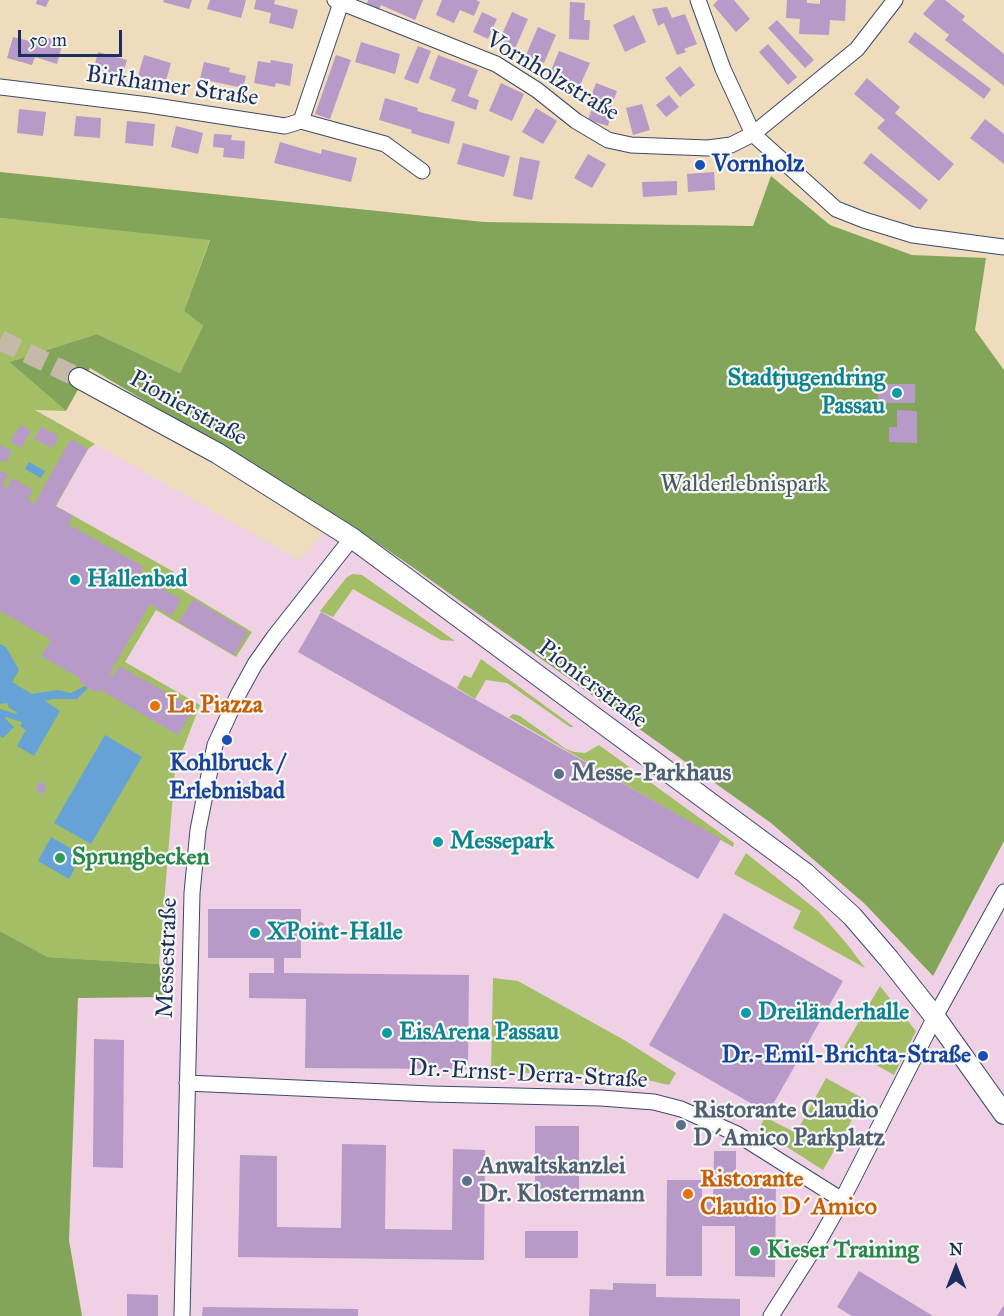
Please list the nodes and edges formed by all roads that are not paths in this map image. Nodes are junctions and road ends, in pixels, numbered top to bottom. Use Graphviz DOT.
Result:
graph roads {
  1 [pos="698,0"];
  2 [pos="895,0"];
  3 [pos="340,1"];
  4 [pos="0,87"];
  5 [pos="301,121"];
  6 [pos="753,134"];
  7 [pos="422,171"];
  8 [pos="1004,248"];
  9 [pos="79,378"];
  10 [pos="352,538"];
  11 [pos="1004,892"];
  12 [pos="935,1017"];
  13 [pos="187,1083"];
  14 [pos="1004,1114"];
  15 [pos="843,1200"];
  16 [pos="182,1316"];
  17 [pos="771,1316"];
  1 -- 6 [label="street"];
  2 -- 6 [label="street, Vornholzstraße"];
  3 -- 5 [label="street"];
  3 -- 6 [label="street, Vornholzstraße"];
  4 -- 5 [label="street, Birkhamer Straße"];
  5 -- 7 [label="street, Birkhamer Straße"];
  6 -- 8 [label="street"];
  9 -- 10 [label="main road, Pionierstraße"];
  10 -- 12 [label="main road, Pionierstraße"];
  10 -- 13 [label="street, Messestraße"];
  11 -- 12 [label="street"];
  12 -- 14 [label="main road, Pionierstraße"];
  12 -- 15 [label="street"];
  13 -- 15 [label="street, Dr.-Ernst-Derra-Straße"];
  13 -- 16 [label="street, Messestraße"];
  15 -- 17 [label="street"];
}
